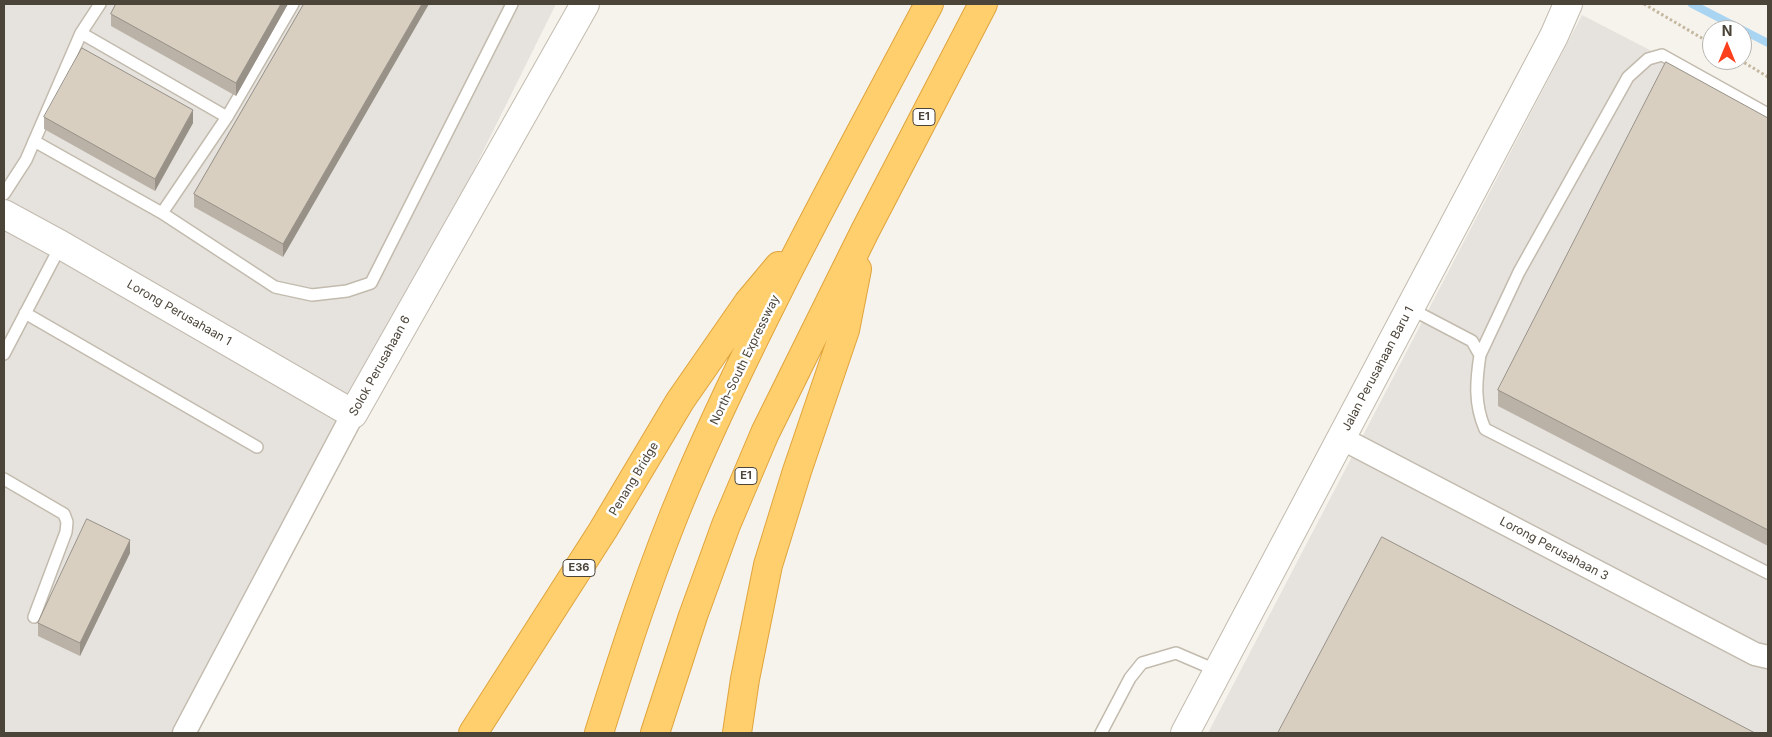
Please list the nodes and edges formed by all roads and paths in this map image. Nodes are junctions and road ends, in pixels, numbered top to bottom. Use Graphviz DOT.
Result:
graph roads {
  1 [pos="100,4"];
  2 [pos="293,4"];
  3 [pos="512,4"];
  4 [pos="585,4"];
  5 [pos="929,4"];
  6 [pos="983,4"];
  7 [pos="1568,4"];
  8 [pos="1644,4"];
  9 [pos="81,33"];
  10 [pos="1702,38"];
  11 [pos="1752,67"];
  12 [pos="1768,77"];
  13 [pos="1768,114"];
  14 [pos="227,117"];
  15 [pos="34,141"];
  16 [pos="4,194"];
  17 [pos="162,213"];
  18 [pos="4,214"];
  19 [pos="865,231"];
  20 [pos="806,234"];
  21 [pos="60,245"];
  22 [pos="1411,309"];
  23 [pos="25,313"];
  24 [pos="4,354"];
  25 [pos="1480,355"];
  26 [pos="353,414"];
  27 [pos="1341,438"];
  28 [pos="257,447"];
  29 [pos="4,479"];
  30 [pos="1768,573"];
  31 [pos="34,617"];
  32 [pos="1768,657"];
  33 [pos="1218,671"];
  34 [pos="184,733"];
  35 [pos="473,733"];
  36 [pos="599,733"];
  37 [pos="655,733"];
  38 [pos="737,733"];
  39 [pos="1101,733"];
  40 [pos="1184,733"];
  1 -- 9 [label="lane"];
  2 -- 14 [label="lane"];
  3 -- 17 [label="lane"];
  4 -- 26 [label="street, Solok Perusahaan 6"];
  5 -- 20 [label="highway, North–South Expressway"];
  6 -- 19 [label="highway, E1"];
  7 -- 22 [label="street, Jalan Perusahaan Baru 1"];
  8 -- 10 [label="path"];
  9 -- 14 [label="lane"];
  9 -- 15 [label="lane"];
  11 -- 12 [label="path"];
  13 -- 25 [label="lane"];
  14 -- 17 [label="lane"];
  15 -- 16 [label="lane"];
  15 -- 17 [label="lane"];
  18 -- 21 [label="street, Lorong Perusahaan 1"];
  19 -- 37 [label="highway, E1"];
  19 -- 38 [label="highway"];
  20 -- 35 [label="highway, Penang Bridge / E36"];
  20 -- 36 [label="highway, North–South Expressway"];
  21 -- 23 [label="lane"];
  21 -- 26 [label="street, Lorong Perusahaan 1"];
  22 -- 25 [label="lane"];
  22 -- 27 [label="street, Jalan Perusahaan Baru 1"];
  23 -- 24 [label="lane"];
  23 -- 28 [label="lane"];
  25 -- 30 [label="lane"];
  26 -- 34 [label="street, Solok Perusahaan 6"];
  27 -- 32 [label="street, Lorong Perusahaan 3"];
  27 -- 33 [label="street, Jalan Perusahaan Baru 1"];
  29 -- 31 [label="lane"];
  33 -- 39 [label="lane"];
  33 -- 40 [label="street, Jalan Perusahaan Baru 1"];
}
